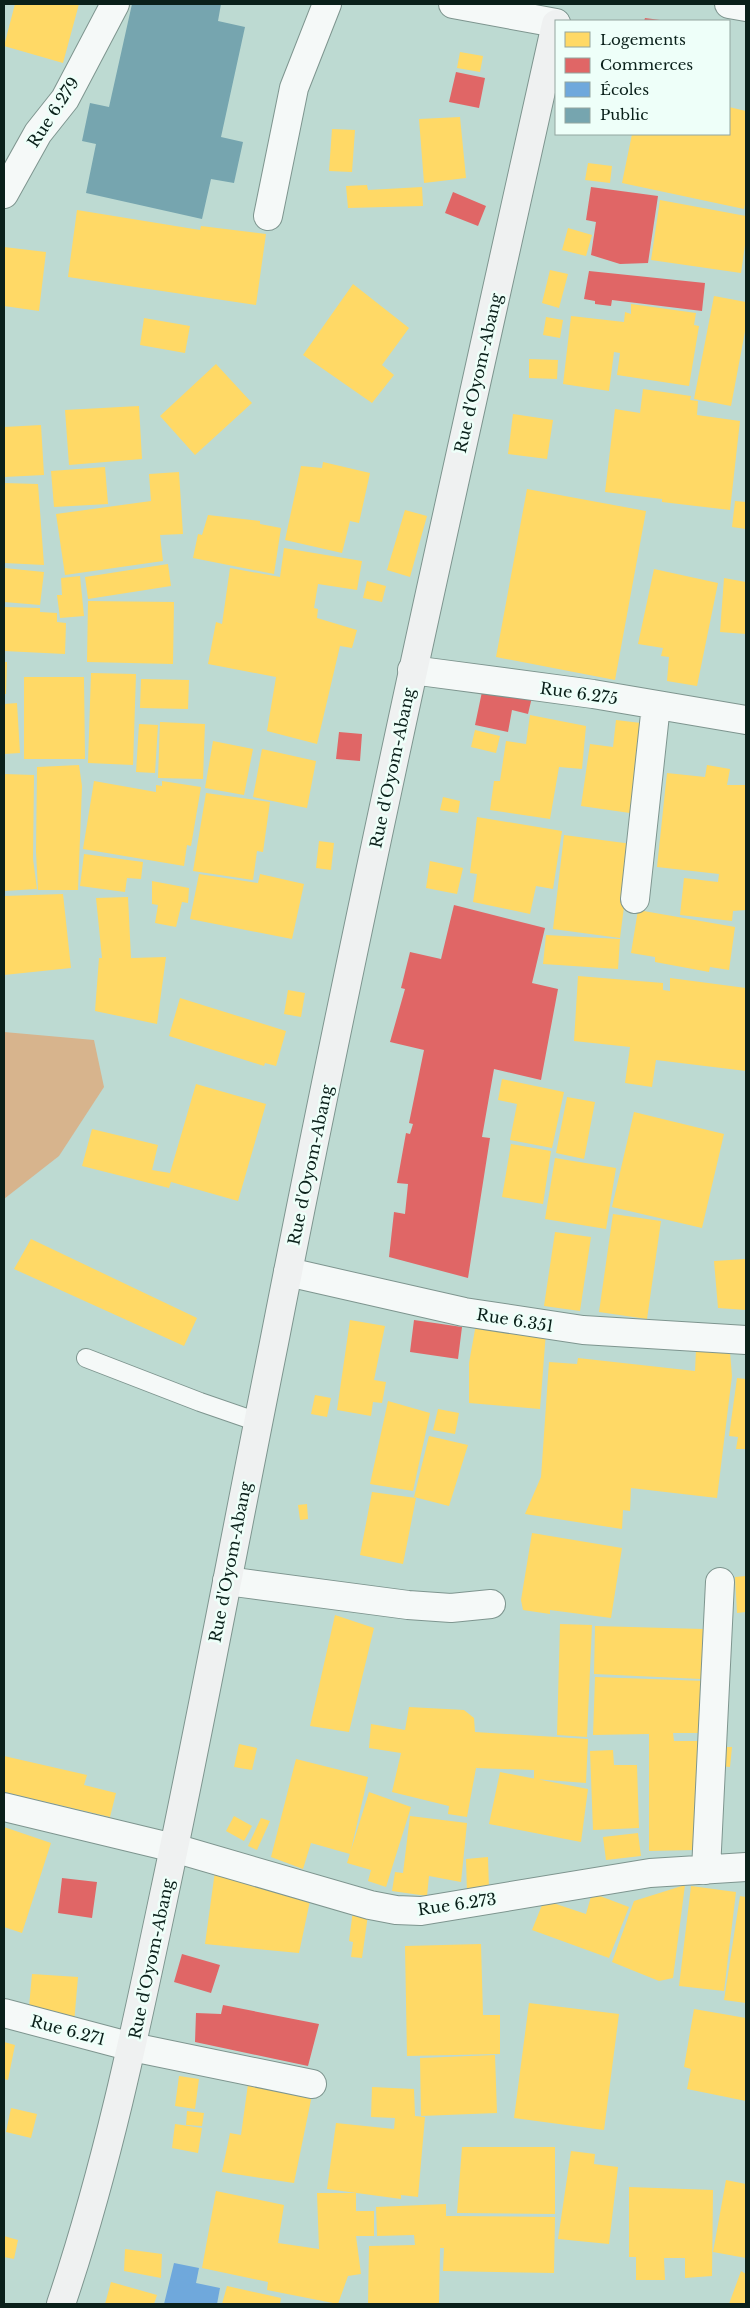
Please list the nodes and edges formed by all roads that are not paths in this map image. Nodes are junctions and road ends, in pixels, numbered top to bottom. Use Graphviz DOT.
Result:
graph roads {
  1 [pos="115,4"];
  2 [pos="327,4"];
  3 [pos="453,4"];
  4 [pos="561,4"];
  5 [pos="729,4"];
  6 [pos="746,7"];
  7 [pos="557,20"];
  8 [pos="555,23"];
  9 [pos="555,27"];
  10 [pos="4,194"];
  11 [pos="268,216"];
  12 [pos="412,670"];
  13 [pos="656,705"];
  14 [pos="746,720"];
  15 [pos="635,899"];
  16 [pos="288,1272"];
  17 [pos="746,1340"];
  18 [pos="86,1358"];
  19 [pos="258,1422"];
  20 [pos="227,1581"];
  21 [pos="720,1582"];
  22 [pos="490,1604"];
  23 [pos="4,1807"];
  24 [pos="174,1848"];
  25 [pos="746,1867"];
  26 [pos="706,1870"];
  27 [pos="4,2013"];
  28 [pos="132,2047"];
  29 [pos="312,2084"];
  30 [pos="61,2304"];
  1 -- 10 [label="street, Rue 6.279"];
  2 -- 11 [label="street"];
  3 -- 8 [label="street"];
  4 -- 7 [label="main road, Rue d'Oyom-Abang"];
  5 -- 6 [label="street"];
  9 -- 12 [label="main road, Rue d'Oyom-Abang"];
  12 -- 13 [label="street, Rue 6.275"];
  12 -- 16 [label="main road, Rue d'Oyom-Abang"];
  13 -- 14 [label="street, Rue 6.275"];
  13 -- 15 [label="street"];
  16 -- 17 [label="street, Rue 6.351"];
  16 -- 19 [label="main road, Rue d'Oyom-Abang"];
  18 -- 19 [label="lane"];
  19 -- 20 [label="main road, Rue d'Oyom-Abang"];
  20 -- 22 [label="street"];
  20 -- 24 [label="main road, Rue d'Oyom-Abang"];
  21 -- 26 [label="street"];
  23 -- 24 [label="street, Rue 6.273"];
  24 -- 26 [label="street, Rue 6.273"];
  24 -- 28 [label="main road, Rue d'Oyom-Abang"];
  25 -- 26 [label="street, Rue 6.273"];
  27 -- 28 [label="street, Rue 6.271"];
  28 -- 29 [label="street, Rue 6.271"];
  28 -- 30 [label="main road, Rue d'Oyom-Abang"];
}
